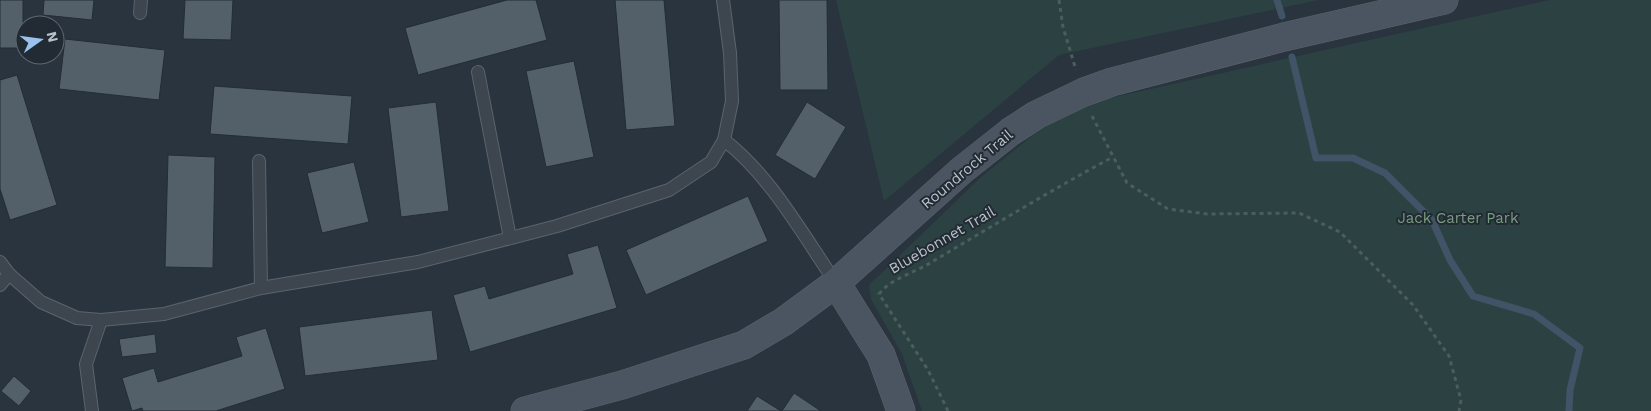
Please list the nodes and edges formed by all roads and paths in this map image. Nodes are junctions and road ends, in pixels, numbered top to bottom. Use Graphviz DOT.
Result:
graph roads {
  1 [pos="723,0"];
  2 [pos="1059,0"];
  3 [pos="1444,0"];
  4 [pos="478,72"];
  5 [pos="1077,72"];
  6 [pos="1091,112"];
  7 [pos="724,140"];
  8 [pos="1113,157"];
  9 [pos="259,161"];
  10 [pos="510,238"];
  11 [pos="0,262"];
  12 [pos="9,274"];
  13 [pos="836,283"];
  14 [pos="0,285"];
  15 [pos="261,288"];
  16 [pos="101,320"];
  17 [pos="92,411"];
  18 [pos="525,411"];
  19 [pos="901,411"];
  20 [pos="948,411"];
  21 [pos="1459,411"];
  1 -- 7 [label="lane"];
  2 -- 5 [label="path"];
  3 -- 13 [label="street, Roundrock Trail"];
  4 -- 10 [label="lane"];
  6 -- 8 [label="path"];
  7 -- 10 [label="lane"];
  7 -- 13 [label="lane"];
  8 -- 20 [label="path, Bluebonnet Trail"];
  8 -- 21 [label="path"];
  9 -- 15 [label="lane"];
  10 -- 15 [label="lane"];
  11 -- 12 [label="lane"];
  12 -- 14 [label="lane"];
  12 -- 16 [label="lane"];
  13 -- 18 [label="street, Roundrock Trail"];
  13 -- 19 [label="street"];
  15 -- 16 [label="lane"];
  16 -- 17 [label="lane"];
}
